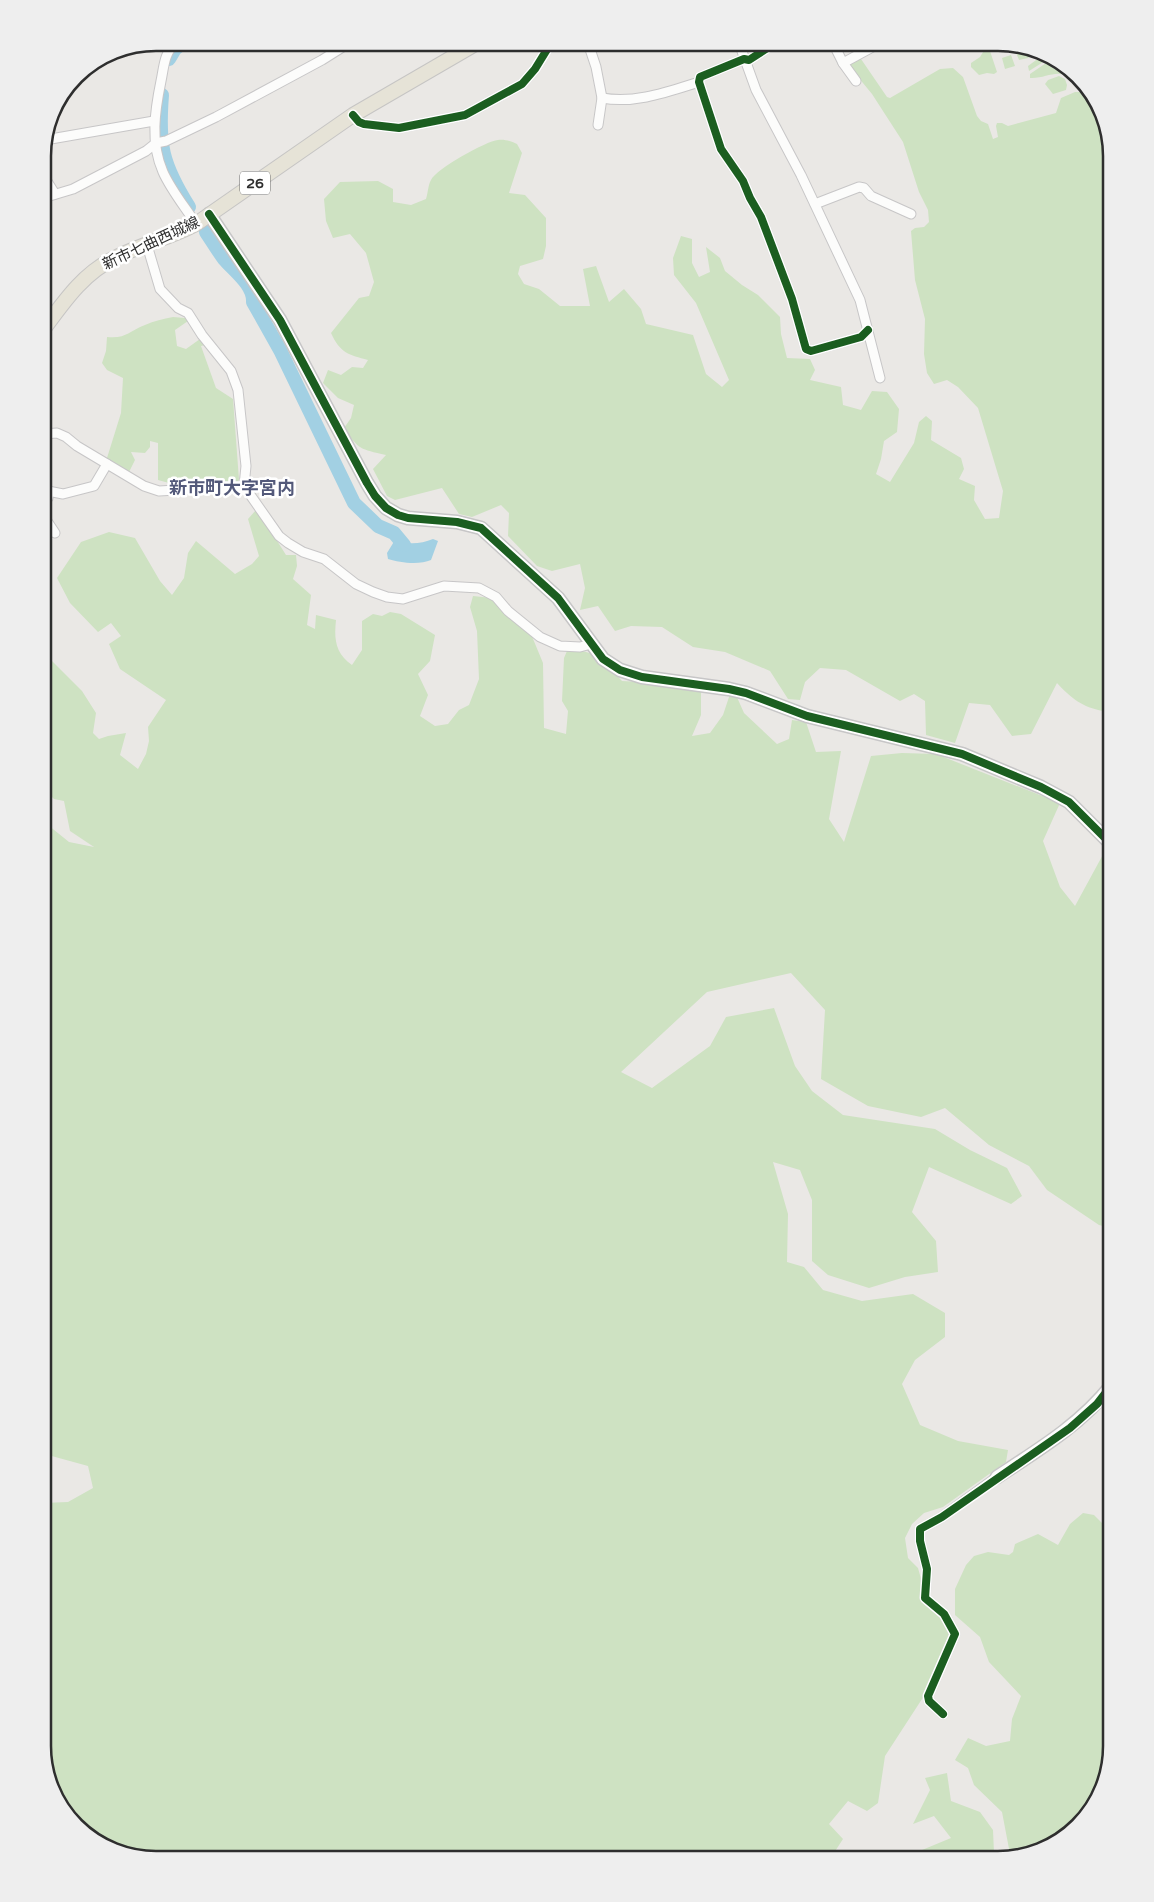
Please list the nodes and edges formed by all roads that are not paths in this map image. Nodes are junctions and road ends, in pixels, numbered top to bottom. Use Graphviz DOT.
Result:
graph roads {
  1 [pos="168,51"];
  2 [pos="336,51"];
  3 [pos="463,51"];
  4 [pos="546,51"];
  5 [pos="591,51"];
  6 [pos="742,51"];
  7 [pos="763,51"];
  8 [pos="837,51"];
  9 [pos="866,51"];
  10 [pos="744,59"];
  11 [pos="844,63"];
  12 [pos="856,81"];
  13 [pos="699,82"];
  14 [pos="602,98"];
  15 [pos="354,115"];
  16 [pos="154,121"];
  17 [pos="598,125"];
  18 [pos="53,139"];
  19 [pos="159,142"];
  20 [pos="51,189"];
  21 [pos="54,194"];
  22 [pos="51,195"];
  23 [pos="815,204"];
  24 [pos="209,214"];
  25 [pos="911,214"];
  26 [pos="196,224"];
  27 [pos="147,245"];
  28 [pos="51,320"];
  29 [pos="868,330"];
  30 [pos="880,378"];
  31 [pos="51,434"];
  32 [pos="107,464"];
  33 [pos="244,486"];
  34 [pos="51,492"];
  35 [pos="51,527"];
  36 [pos="55,533"];
  37 [pos="590,644"];
  38 [pos="1103,835"];
  39 [pos="1103,1397"];
  40 [pos="997,1477"];
  41 [pos="943,1714"];
  1 -- 16 [label="street"];
  2 -- 19 [label="street"];
  3 -- 15 [label="main road, 新市七曲西城線 / 26"];
  4 -- 15 [label="street"];
  5 -- 14 [label="street"];
  6 -- 10 [label="street"];
  7 -- 10 [label="street"];
  8 -- 11 [label="street"];
  9 -- 11 [label="street"];
  10 -- 13 [label="street"];
  10 -- 23 [label="street"];
  11 -- 12 [label="street"];
  13 -- 14 [label="street"];
  13 -- 29 [label="street"];
  14 -- 17 [label="street"];
  15 -- 24 [label="main road, 新市七曲西城線 / 26"];
  16 -- 18 [label="street"];
  16 -- 19 [label="street"];
  19 -- 21 [label="street"];
  19 -- 26 [label="street"];
  20 -- 21 [label="street"];
  21 -- 22 [label="street"];
  23 -- 25 [label="street"];
  23 -- 29 [label="street"];
  24 -- 26 [label="main road, 新市七曲西城線 / 26"];
  24 -- 37 [label="street"];
  26 -- 27 [label="main road, 新市七曲西城線 / 26"];
  27 -- 28 [label="main road, 新市七曲西城線 / 26"];
  27 -- 33 [label="street"];
  29 -- 30 [label="street"];
  31 -- 32 [label="street"];
  32 -- 33 [label="street"];
  32 -- 34 [label="street"];
  33 -- 37 [label="street"];
  35 -- 36 [label="street"];
  37 -- 38 [label="street"];
  39 -- 40 [label="street"];
  40 -- 41 [label="street"];
}
